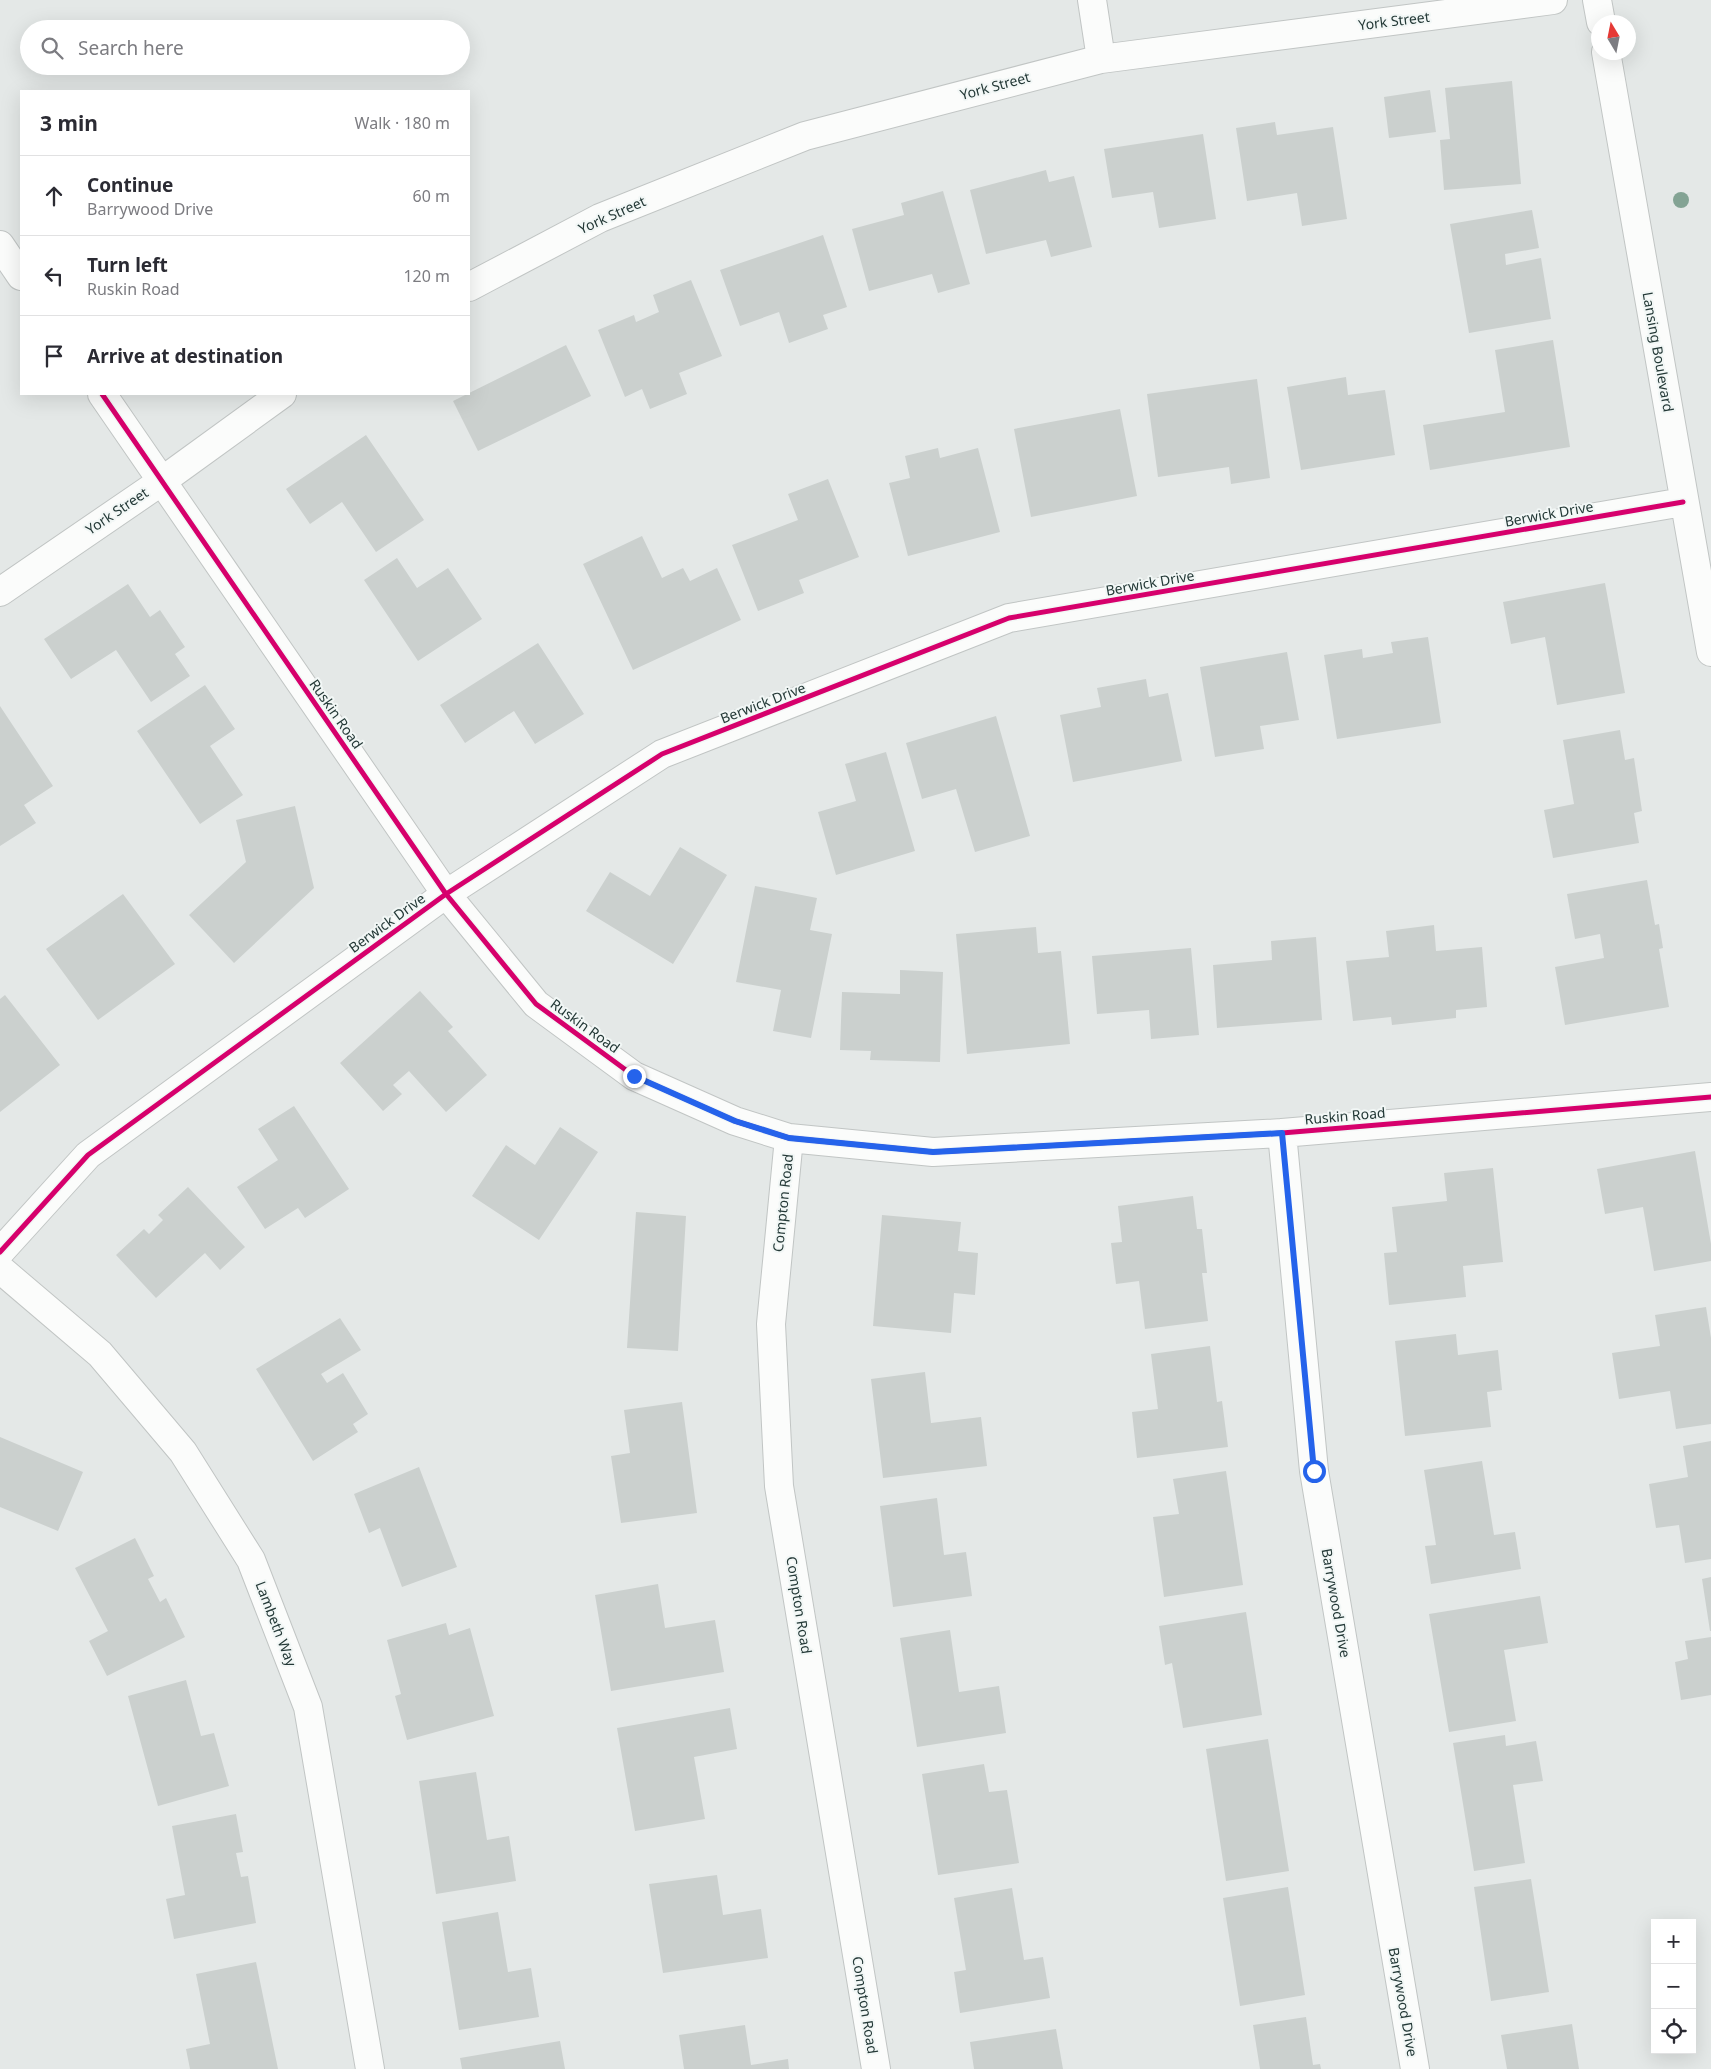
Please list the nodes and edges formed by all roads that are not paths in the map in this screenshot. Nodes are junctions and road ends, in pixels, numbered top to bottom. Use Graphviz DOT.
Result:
graph roads {
  1 [pos="1092,0"];
  2 [pos="1553,0"];
  3 [pos="1597,0"];
  4 [pos="1600,15"];
  5 [pos="1101,59"];
  6 [pos="1607,60"];
  7 [pos="0,245"];
  8 [pos="20,275"];
  9 [pos="470,286"];
  10 [pos="103,395"];
  11 [pos="281,395"];
  12 [pos="162,481"];
  13 [pos="1683,502"];
  14 [pos="0,592"];
  15 [pos="1711,652"];
  16 [pos="446,894"];
  17 [pos="1711,1097"];
  18 [pos="1282,1133"];
  19 [pos="789,1138"];
  20 [pos="0,1252"];
  21 [pos="0,1269"];
  22 [pos="370,2069"];
  23 [pos="876,2069"];
  24 [pos="1415,2069"];
  1 -- 5 [label="street"];
  2 -- 5 [label="street, York Street"];
  3 -- 4 [label="street"];
  5 -- 9 [label="street, York Street"];
  6 -- 13 [label="street, Lansing Boulevard"];
  7 -- 8 [label="street"];
  10 -- 12 [label="street, Ruskin Road"];
  11 -- 12 [label="street, York Street"];
  12 -- 14 [label="street, York Street"];
  12 -- 16 [label="street, Ruskin Road"];
  13 -- 15 [label="street, Lansing Boulevard"];
  13 -- 16 [label="street, Berwick Drive"];
  16 -- 19 [label="street, Ruskin Road"];
  16 -- 20 [label="street, Berwick Drive"];
  17 -- 18 [label="street, Ruskin Road"];
  18 -- 19 [label="street, Ruskin Road"];
  18 -- 24 [label="street, Barrywood Drive"];
  19 -- 23 [label="street, Compton Road"];
  21 -- 22 [label="street, Lambeth Way"];
}
